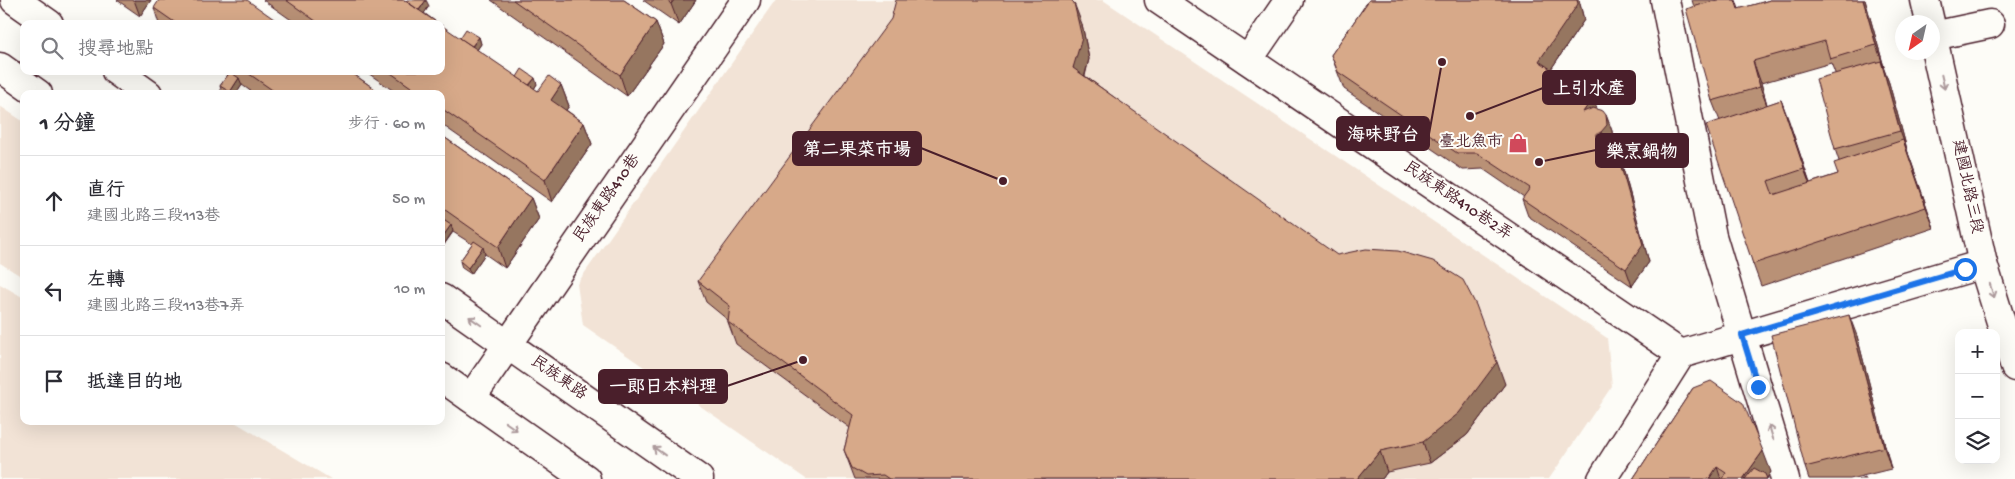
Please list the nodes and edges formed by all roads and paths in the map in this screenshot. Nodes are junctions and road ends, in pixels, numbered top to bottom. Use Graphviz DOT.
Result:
graph roads {
  1 [pos="15,0"];
  2 [pos="746,0"];
  3 [pos="1158,0"];
  4 [pos="1289,0"];
  5 [pos="1665,0"];
  6 [pos="1925,0"];
  7 [pos="1928,15"];
  8 [pos="43,20"];
  9 [pos="1990,24"];
  10 [pos="1940,34"];
  11 [pos="1248,60"];
  12 [pos="1938,60"];
  13 [pos="0,67"];
  14 [pos="122,75"];
  15 [pos="32,90"];
  16 [pos="142,90"];
  17 [pos="1983,264"];
  18 [pos="445,301"];
  19 [pos="1742,335"];
  20 [pos="508,344"];
  21 [pos="1681,354"];
  22 [pos="2015,368"];
  23 [pos="445,380"];
  24 [pos="471,398"];
  25 [pos="586,479"];
  26 [pos="699,479"];
  27 [pos="1602,479"];
  28 [pos="1785,479"];
  1 -- 8 [label="street"];
  2 -- 20 [label="street, 民族東路410巷"];
  3 -- 11 [label="street, 民族東路410巷2弄"];
  4 -- 11 [label="street"];
  5 -- 19 [label="street"];
  6 -- 7 [label="street"];
  9 -- 10 [label="street"];
  11 -- 21 [label="street, 民族東路410巷2弄"];
  12 -- 17 [label="street, 建國北路三段, one-way"];
  13 -- 15 [label="street"];
  14 -- 16 [label="street"];
  17 -- 19 [label="street"];
  17 -- 22 [label="street, 建國北路三段, one-way"];
  20 -- 18 [label="street, 民族東路, one-way"];
  19 -- 21 [label="street"];
  28 -- 19 [label="street, one-way"];
  20 -- 24 [label="street, 民族東路410巷"];
  26 -- 20 [label="street, 民族東路, one-way"];
  21 -- 27 [label="street"];
  23 -- 24 [label="street"];
  24 -- 25 [label="street, one-way"];
}
